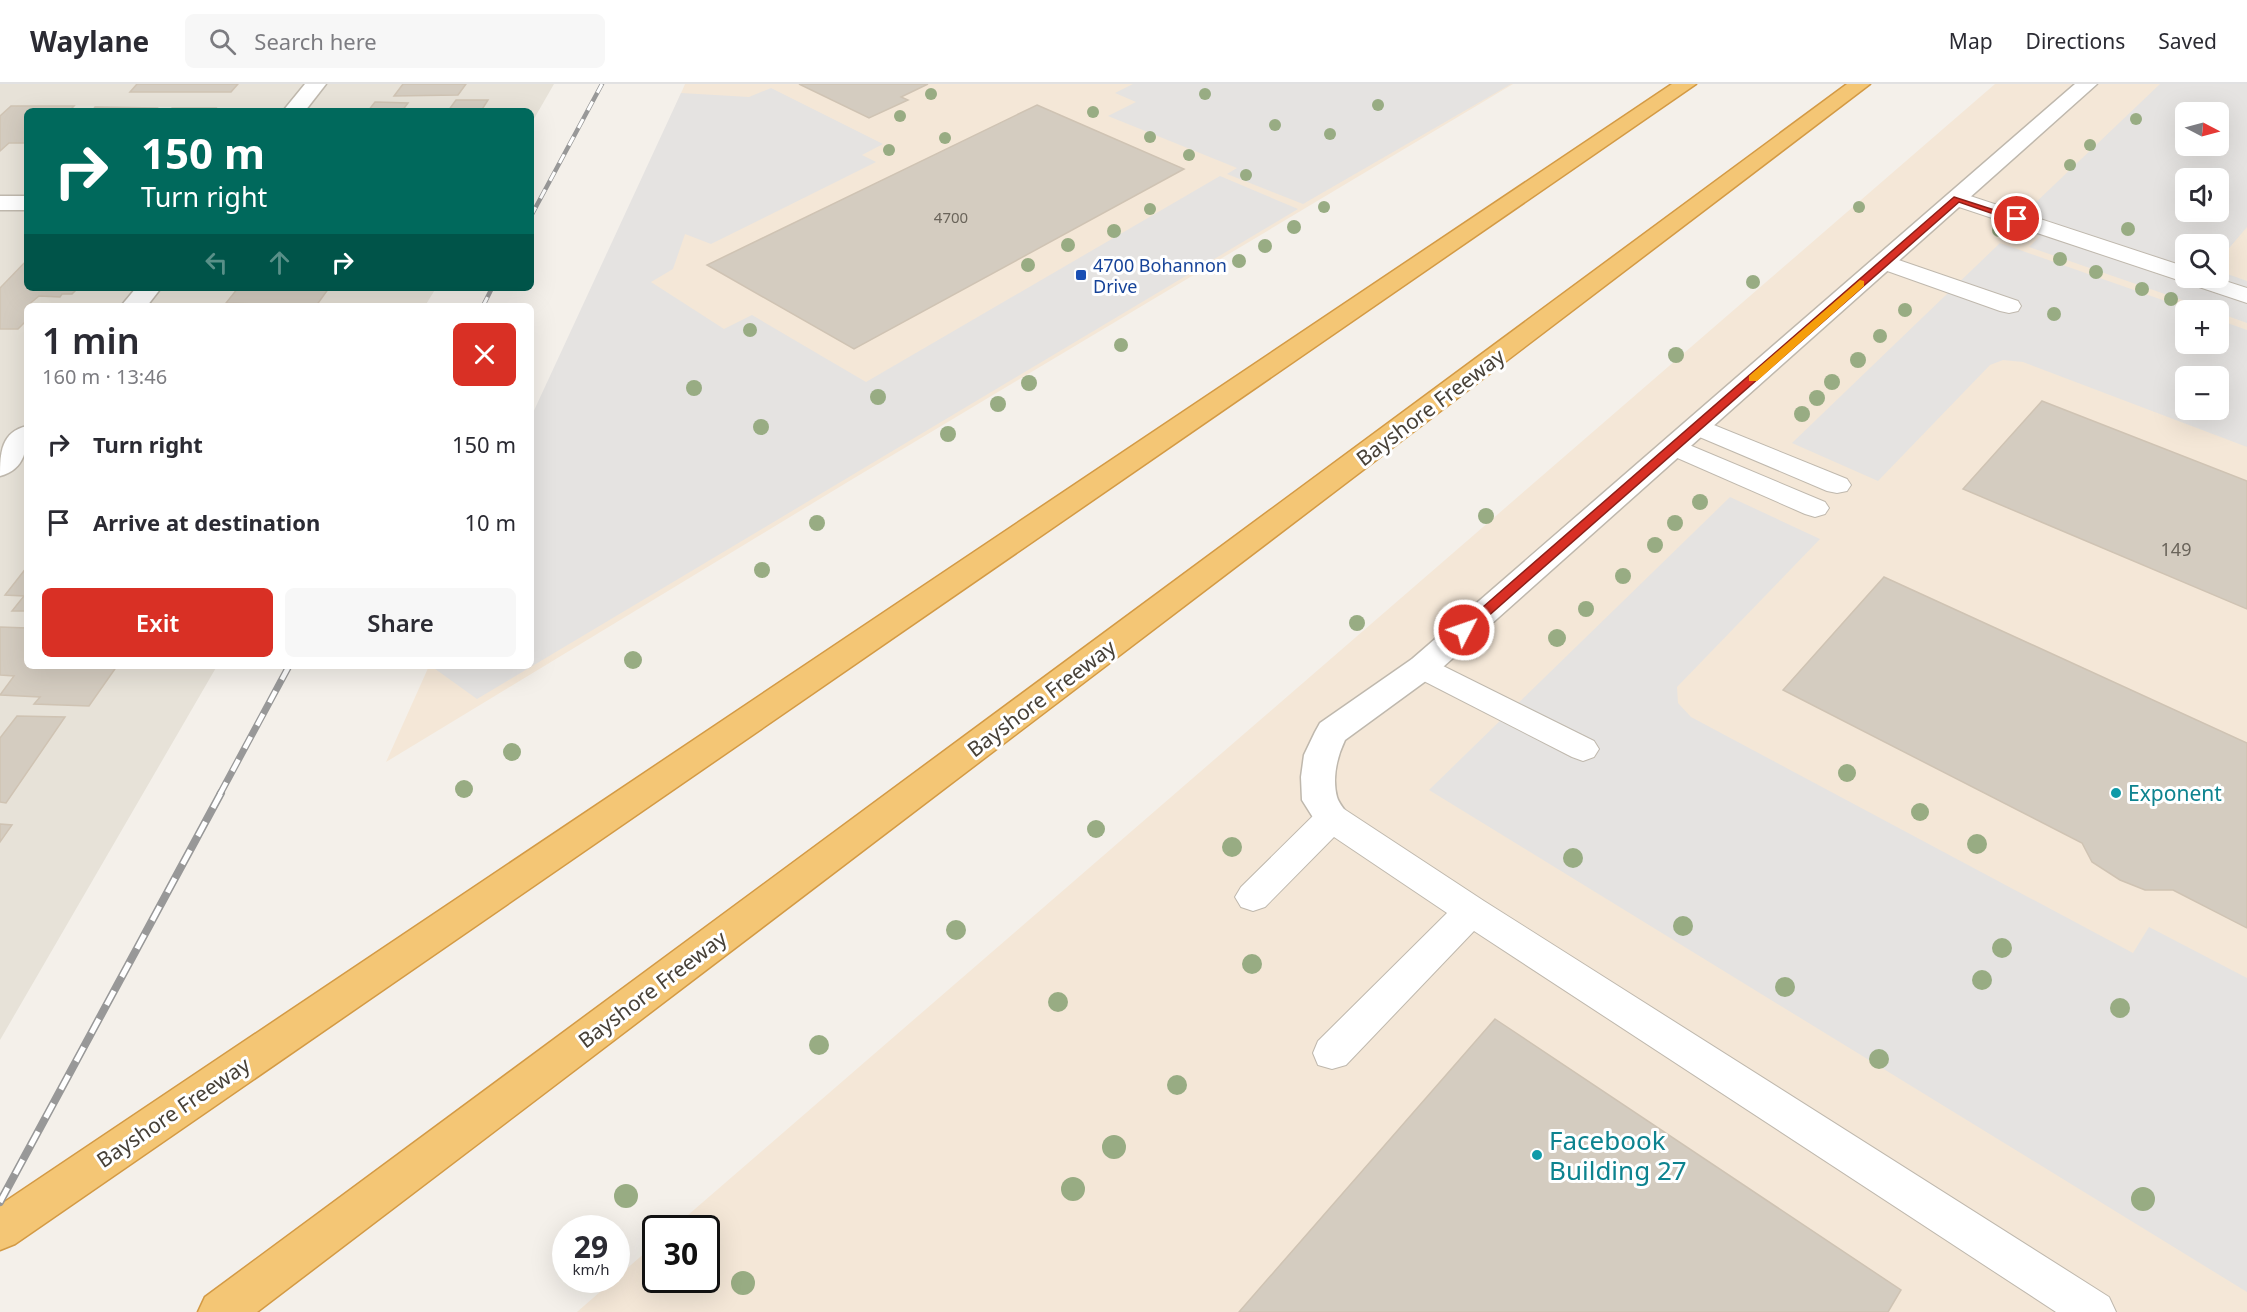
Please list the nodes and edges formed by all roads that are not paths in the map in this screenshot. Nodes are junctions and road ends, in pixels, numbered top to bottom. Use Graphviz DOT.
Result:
graph roads {
  1 [pos="316,84"];
  2 [pos="1686,84"];
  3 [pos="1860,84"];
  4 [pos="2087,84"];
  5 [pos="296,108"];
  6 [pos="1958,199"];
  7 [pos="0,203"];
  8 [pos="24,203"];
  9 [pos="1884,262"];
  10 [pos="2175,271"];
  11 [pos="2223,288"];
  12 [pos="146,291"];
  13 [pos="2247,296"];
  14 [pos="136,303"];
  15 [pos="2009,306"];
  16 [pos="1687,437"];
  17 [pos="24,438"];
  18 [pos="0,467"];
  19 [pos="1837,485"];
  20 [pos="1815,508"];
  21 [pos="1423,667"];
  22 [pos="1583,749"];
  23 [pos="1332,818"];
  24 [pos="1253,897"];
  25 [pos="1471,911"];
  26 [pos="1332,1053"];
  27 [pos="0,1230"];
  28 [pos="221,1312"];
  29 [pos="2094,1312"];
  1 -- 5 [label="street"];
  2 -- 27 [label="highway, Bayshore Freeway"];
  3 -- 28 [label="highway, Bayshore Freeway"];
  4 -- 6 [label="street"];
  6 -- 9 [label="street"];
  6 -- 10 [label="lane"];
  7 -- 8 [label="street"];
  9 -- 15 [label="lane"];
  9 -- 16 [label="street"];
  11 -- 13 [label="lane"];
  12 -- 14 [label="street"];
  16 -- 19 [label="lane"];
  16 -- 20 [label="lane"];
  16 -- 21 [label="street"];
  17 -- 18 [label="street"];
  21 -- 22 [label="lane"];
  21 -- 23 [label="street"];
  23 -- 24 [label="lane"];
  23 -- 25 [label="lane"];
  25 -- 26 [label="lane"];
  25 -- 29 [label="lane"];
}
